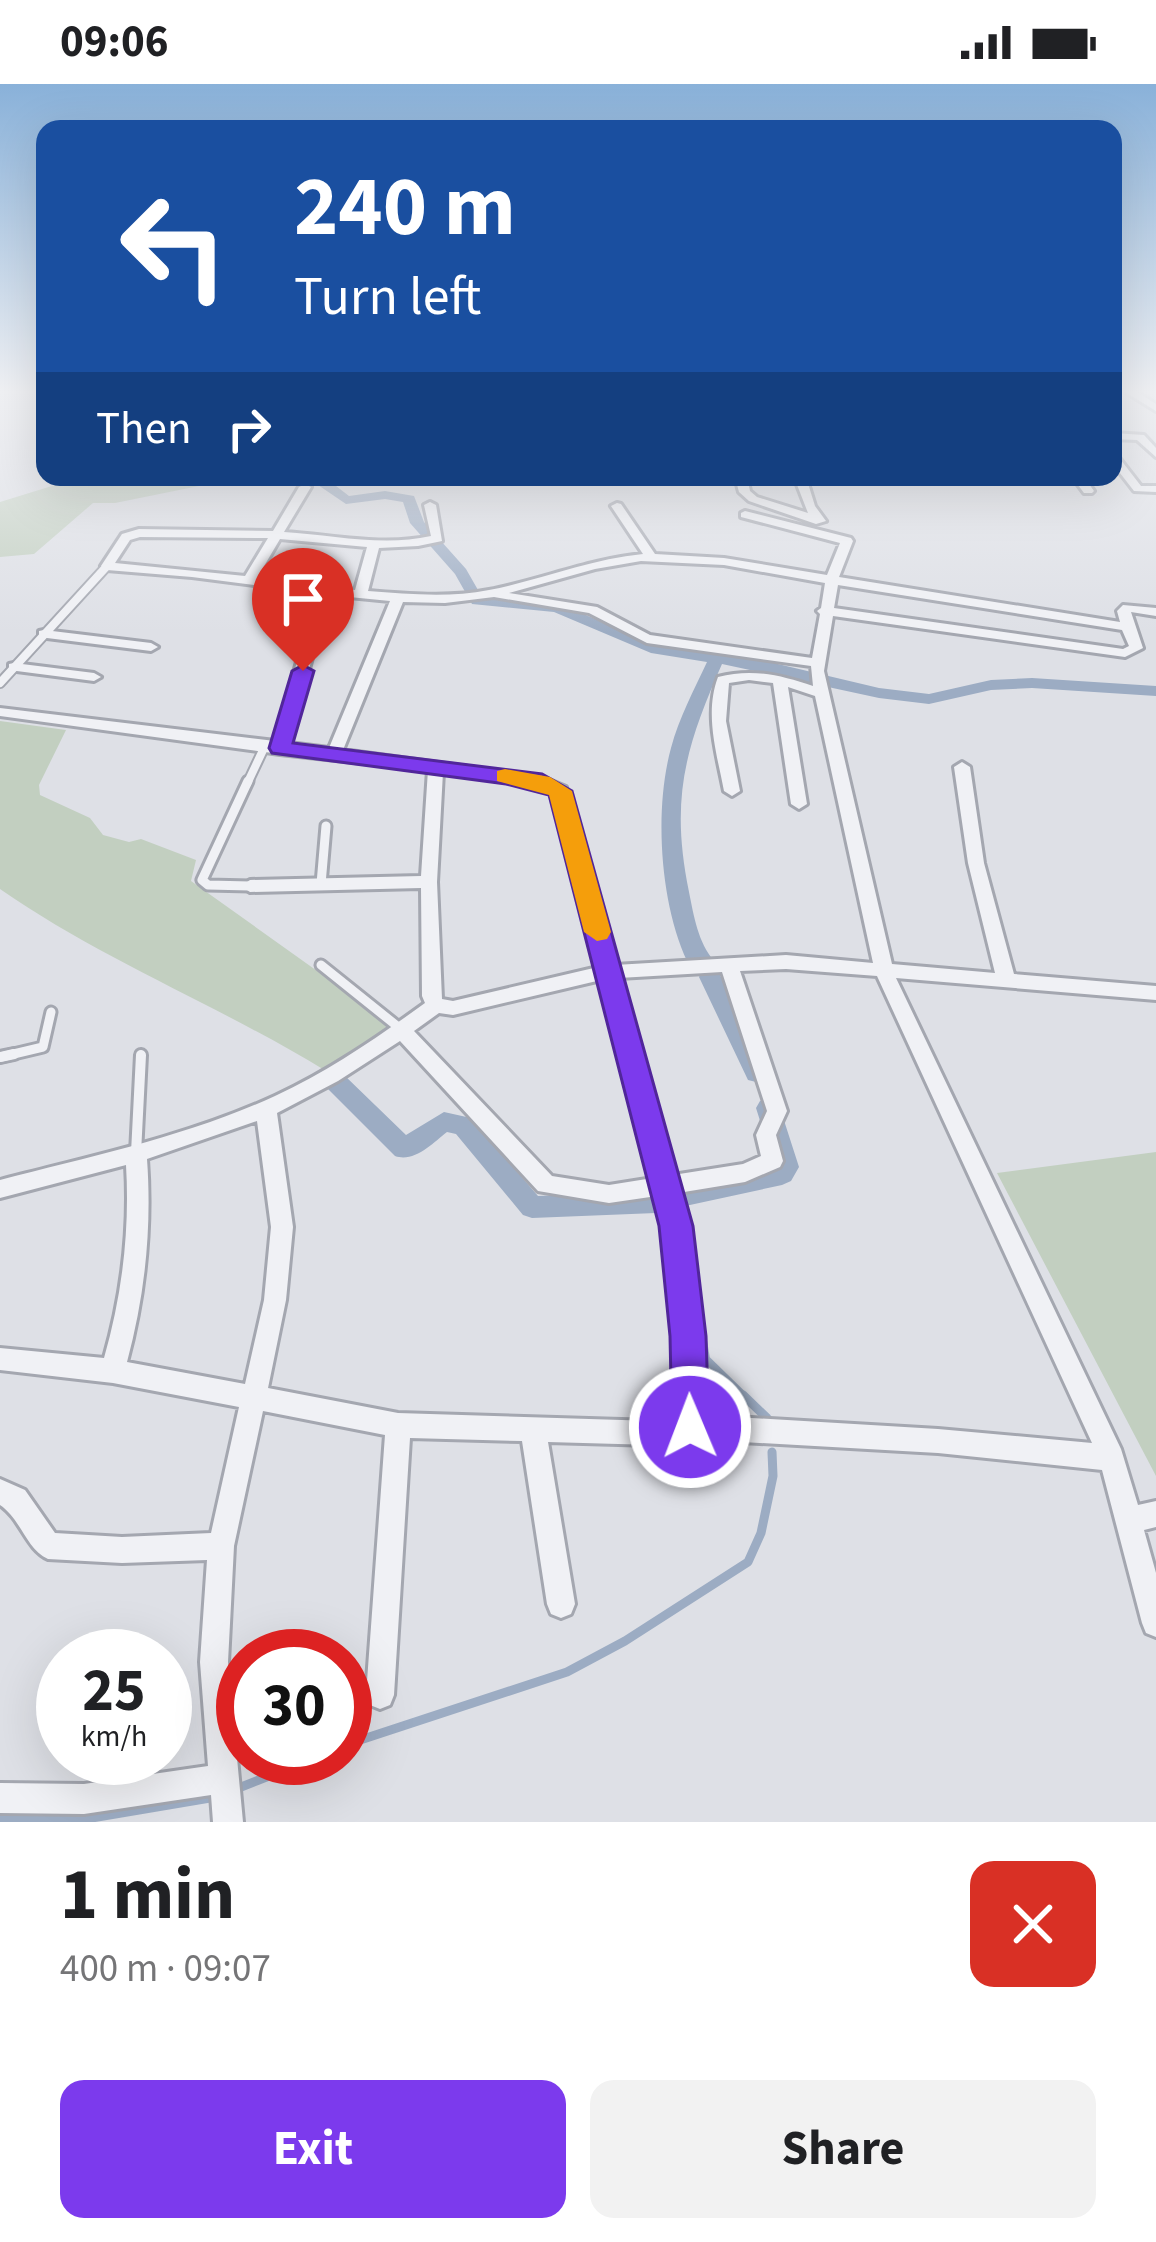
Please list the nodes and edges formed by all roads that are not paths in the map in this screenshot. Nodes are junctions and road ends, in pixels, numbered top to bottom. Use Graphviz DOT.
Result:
graph roads {
  1 [pos="1124,471"];
  2 [pos="743,486"];
  3 [pos="802,486"];
  4 [pos="1084,486"];
  5 [pos="305,487"];
  6 [pos="1156,489"];
  7 [pos="1088,491"];
  8 [pos="430,505"];
  9 [pos="617,506"];
  10 [pos="745,515"];
  11 [pos="818,520"];
  12 [pos="279,534"];
  13 [pos="838,535"];
  14 [pos="374,546"];
  15 [pos="651,556"];
  16 [pos="107,566"];
  17 [pos="832,580"];
  18 [pos="248,582"];
  19 [pos="323,592"];
  20 [pos="360,595"];
  21 [pos="482,596"];
  22 [pos="398,598"];
  23 [pos="824,611"];
  24 [pos="1156,612"];
  25 [pos="1128,627"];
  26 [pos="44,634"];
  27 [pos="151,647"];
  28 [pos="14,667"];
  29 [pos="94,677"];
  30 [pos="820,678"];
  31 [pos="780,681"];
  32 [pos="0,683"];
  33 [pos="0,712"];
  34 [pos="272,748"];
  35 [pos="334,753"];
  36 [pos="436,766"];
  37 [pos="962,767"];
  38 [pos="733,791"];
  39 [pos="799,804"];
  40 [pos="326,826"];
  41 [pos="429,882"];
  42 [pos="321,884"];
  43 [pos="250,886"];
  44 [pos="728,964"];
  45 [pos="321,965"];
  46 [pos="606,972"];
  47 [pos="885,974"];
  48 [pos="1006,979"];
  49 [pos="1156,993"];
  50 [pos="436,1005"];
  51 [pos="51,1012"];
  52 [pos="402,1030"];
  53 [pos="141,1054"];
  54 [pos="0,1057"];
  55 [pos="266,1109"];
  56 [pos="136,1153"];
  57 [pos="666,1186"];
  58 [pos="0,1190"];
  59 [pos="0,1359"];
  60 [pos="113,1371"];
  61 [pos="252,1394"];
  62 [pos="398,1425"];
  63 [pos="690,1427"];
  64 [pos="533,1430"];
  65 [pos="1112,1458"];
  66 [pos="0,1492"];
  67 [pos="1143,1517"];
  68 [pos="221,1546"];
  69 [pos="561,1604"];
  70 [pos="1156,1623"];
  71 [pos="216,1629"];
  72 [pos="216,1630"];
  73 [pos="216,1692"];
  74 [pos="380,1695"];
  75 [pos="216,1779"];
  76 [pos="223,1785"];
  77 [pos="0,1798"];
  78 [pos="228,1822"];
  1 -- 6 [label="street"];
  2 -- 11 [label="street"];
  3 -- 11 [label="street"];
  4 -- 7 [label="street"];
  5 -- 12 [label="street"];
  8 -- 14 [label="street"];
  9 -- 15 [label="street"];
  10 -- 13 [label="street"];
  11 -- 13 [label="street"];
  12 -- 14 [label="street"];
  12 -- 16 [label="street"];
  12 -- 18 [label="street"];
  13 -- 17 [label="street"];
  14 -- 20 [label="street"];
  15 -- 17 [label="street"];
  15 -- 21 [label="street"];
  16 -- 18 [label="street"];
  16 -- 26 [label="lane"];
  17 -- 23 [label="street"];
  17 -- 25 [label="street"];
  18 -- 19 [label="street"];
  19 -- 20 [label="street"];
  19 -- 34 [label="street"];
  20 -- 22 [label="street"];
  21 -- 22 [label="street"];
  21 -- 30 [label="street"];
  22 -- 35 [label="street"];
  23 -- 25 [label="street"];
  23 -- 30 [label="street"];
  24 -- 25 [label="street"];
  26 -- 27 [label="street"];
  26 -- 28 [label="lane"];
  28 -- 29 [label="street"];
  28 -- 32 [label="lane"];
  30 -- 31 [label="street"];
  30 -- 47 [label="street"];
  31 -- 38 [label="street"];
  31 -- 39 [label="street"];
  33 -- 34 [label="street"];
  34 -- 35 [label="street"];
  34 -- 43 [label="lane"];
  35 -- 36 [label="street"];
  36 -- 41 [label="street"];
  36 -- 46 [label="street"];
  37 -- 48 [label="street"];
  40 -- 42 [label="lane"];
  41 -- 42 [label="street"];
  41 -- 50 [label="street"];
  42 -- 43 [label="street"];
  44 -- 46 [label="street"];
  44 -- 47 [label="street"];
  44 -- 57 [label="street"];
  45 -- 52 [label="lane"];
  46 -- 50 [label="street"];
  46 -- 57 [label="street"];
  47 -- 48 [label="street"];
  47 -- 65 [label="street"];
  48 -- 49 [label="street"];
  50 -- 52 [label="street"];
  51 -- 54 [label="lane"];
  52 -- 55 [label="street"];
  52 -- 57 [label="street"];
  53 -- 56 [label="lane"];
  55 -- 56 [label="street"];
  55 -- 61 [label="street"];
  56 -- 58 [label="street"];
  56 -- 60 [label="street"];
  57 -- 63 [label="street"];
  59 -- 60 [label="street"];
  60 -- 61 [label="street"];
  61 -- 62 [label="street"];
  61 -- 68 [label="street"];
  62 -- 64 [label="street"];
  62 -- 74 [label="street"];
  63 -- 64 [label="street"];
  63 -- 65 [label="street"];
  64 -- 69 [label="street"];
  65 -- 67 [label="street"];
  66 -- 68 [label="street"];
  67 -- 70 [label="street"];
  68 -- 71 [label="street"];
  72 -- 73 [label="street"];
  75 -- 77 [label="street"];
  76 -- 78 [label="street"];
}
